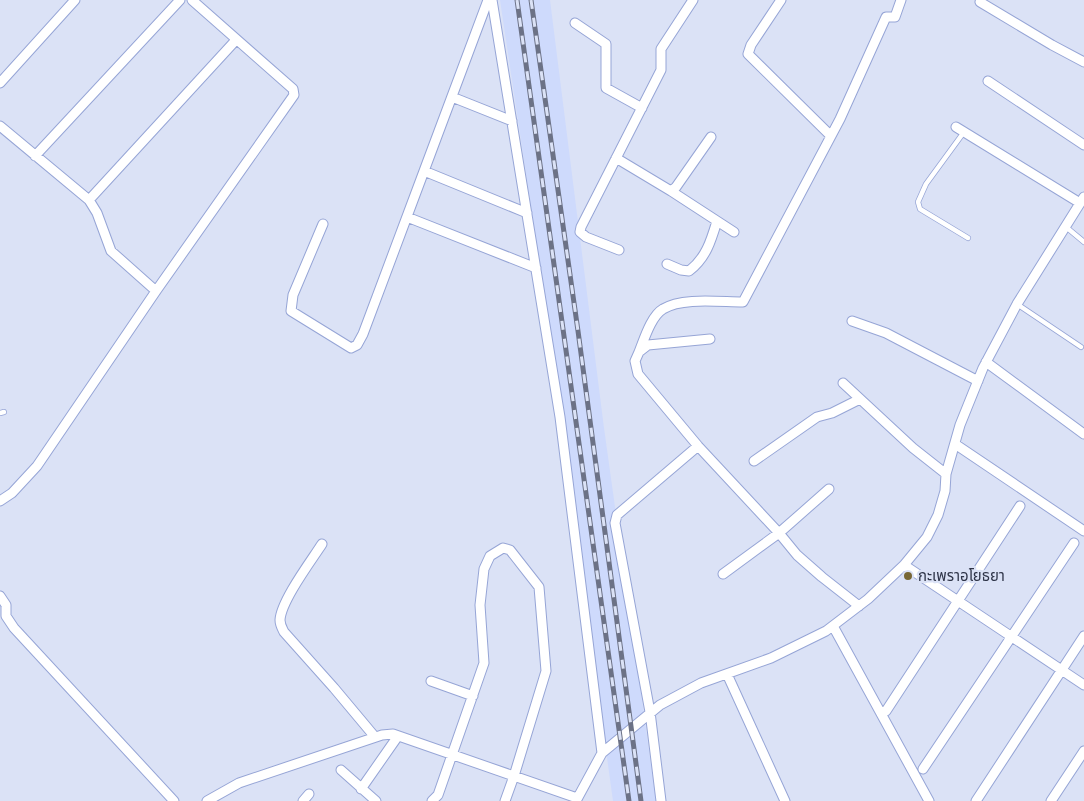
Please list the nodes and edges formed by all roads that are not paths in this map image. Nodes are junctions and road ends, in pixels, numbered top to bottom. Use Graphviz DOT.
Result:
graph roads {
  1 [pos="75,0"];
  2 [pos="180,0"];
  3 [pos="192,0"];
  4 [pos="488,0"];
  5 [pos="492,0"];
  6 [pos="694,0"];
  7 [pos="781,0"];
  8 [pos="901,0"];
  9 [pos="980,2"];
  10 [pos="575,23"];
  11 [pos="236,40"];
  12 [pos="1084,62"];
  13 [pos="988,81"];
  14 [pos="0,83"];
  15 [pos="452,97"];
  16 [pos="642,108"];
  17 [pos="512,121"];
  18 [pos="0,126"];
  19 [pos="960,129"];
  20 [pos="831,136"];
  21 [pos="712,137"];
  22 [pos="1084,145"];
  23 [pos="35,156"];
  24 [pos="616,158"];
  25 [pos="424,171"];
  26 [pos="672,191"];
  27 [pos="89,200"];
  28 [pos="1082,200"];
  29 [pos="527,213"];
  30 [pos="407,217"];
  31 [pos="717,221"];
  32 [pos="323,224"];
  33 [pos="1066,227"];
  34 [pos="734,232"];
  35 [pos="968,238"];
  36 [pos="1084,242"];
  37 [pos="619,250"];
  38 [pos="667,264"];
  39 [pos="536,268"];
  40 [pos="156,292"];
  41 [pos="1017,304"];
  42 [pos="852,321"];
  43 [pos="710,339"];
  44 [pos="1081,347"];
  45 [pos="639,352"];
  46 [pos="986,362"];
  47 [pos="978,381"];
  48 [pos="843,383"];
  49 [pos="860,399"];
  50 [pos="1084,434"];
  51 [pos="955,444"];
  52 [pos="698,446"];
  53 [pos="754,461"];
  54 [pos="946,474"];
  55 [pos="829,489"];
  56 [pos="0,501"];
  57 [pos="1020,506"];
  58 [pos="1084,531"];
  59 [pos="779,533"];
  60 [pos="1074,543"];
  61 [pos="322,544"];
  62 [pos="904,565"];
  63 [pos="723,574"];
  64 [pos="0,596"];
  65 [pos="959,601"];
  66 [pos="859,606"];
  67 [pos="833,626"];
  68 [pos="1084,636"];
  69 [pos="1013,637"];
  70 [pos="1062,670"];
  71 [pos="728,674"];
  72 [pos="431,681"];
  73 [pos="1084,684"];
  74 [pos="473,696"];
  75 [pos="886,711"];
  76 [pos="650,712"];
  77 [pos="398,736"];
  78 [pos="375,737"];
  79 [pos="1084,751"];
  80 [pos="602,754"];
  81 [pos="453,755"];
  82 [pos="923,769"];
  83 [pos="341,770"];
  84 [pos="514,776"];
  85 [pos="361,788"];
  86 [pos="576,799"];
  87 [pos="174,801"];
  88 [pos="207,801"];
  89 [pos="376,801"];
  90 [pos="432,801"];
  91 [pos="505,801"];
  92 [pos="661,801"];
  93 [pos="785,801"];
  94 [pos="929,801"];
  95 [pos="976,801"];
  96 [pos="1051,801"];
  1 -- 14 [label="street"];
  2 -- 23 [label="street"];
  3 -- 11 [label="street"];
  4 -- 15 [label="street"];
  5 -- 17 [label="street"];
  6 -- 16 [label="street"];
  7 -- 20 [label="street"];
  8 -- 20 [label="street"];
  9 -- 12 [label="street"];
  10 -- 16 [label="street"];
  11 -- 27 [label="street"];
  11 -- 40 [label="street"];
  13 -- 22 [label="street"];
  15 -- 17 [label="street"];
  15 -- 25 [label="street"];
  16 -- 24 [label="street"];
  17 -- 29 [label="street"];
  18 -- 23 [label="street"];
  19 -- 28 [label="street"];
  19 -- 35 [label="lane"];
  20 -- 45 [label="street"];
  21 -- 26 [label="street"];
  23 -- 27 [label="street"];
  24 -- 26 [label="street"];
  24 -- 37 [label="street"];
  25 -- 29 [label="street"];
  25 -- 30 [label="street"];
  26 -- 31 [label="street"];
  27 -- 40 [label="street"];
  28 -- 33 [label="street"];
  29 -- 39 [label="street"];
  30 -- 32 [label="street"];
  30 -- 39 [label="street"];
  31 -- 34 [label="street"];
  31 -- 38 [label="street"];
  33 -- 36 [label="lane"];
  33 -- 41 [label="street"];
  39 -- 80 [label="street"];
  40 -- 56 [label="street"];
  41 -- 44 [label="lane"];
  41 -- 46 [label="street"];
  42 -- 47 [label="street"];
  43 -- 45 [label="street"];
  45 -- 52 [label="street"];
  46 -- 47 [label="street"];
  46 -- 50 [label="street"];
  47 -- 51 [label="street"];
  48 -- 49 [label="street"];
  49 -- 53 [label="street"];
  49 -- 54 [label="street"];
  51 -- 54 [label="street"];
  51 -- 58 [label="street"];
  52 -- 59 [label="street"];
  52 -- 76 [label="street"];
  54 -- 62 [label="street"];
  55 -- 59 [label="street"];
  57 -- 65 [label="street"];
  59 -- 63 [label="street"];
  59 -- 66 [label="street"];
  60 -- 69 [label="street"];
  61 -- 78 [label="street"];
  62 -- 65 [label="street"];
  62 -- 66 [label="street"];
  64 -- 87 [label="street"];
  65 -- 69 [label="street"];
  65 -- 75 [label="street"];
  66 -- 67 [label="street"];
  67 -- 71 [label="street"];
  67 -- 94 [label="street"];
  68 -- 70 [label="street"];
  69 -- 70 [label="street"];
  69 -- 82 [label="street"];
  70 -- 73 [label="street"];
  70 -- 95 [label="street"];
  71 -- 76 [label="street"];
  71 -- 93 [label="street"];
  72 -- 74 [label="street"];
  74 -- 81 [label="street"];
  74 -- 84 [label="street"];
  76 -- 80 [label="street"];
  76 -- 92 [label="street"];
  77 -- 78 [label="street"];
  77 -- 81 [label="street"];
  77 -- 85 [label="street"];
  78 -- 88 [label="street"];
  79 -- 96 [label="street"];
  80 -- 86 [label="street"];
  81 -- 84 [label="street"];
  81 -- 90 [label="street"];
  83 -- 85 [label="street"];
  84 -- 86 [label="street"];
  84 -- 91 [label="street"];
  85 -- 89 [label="street"];
}
